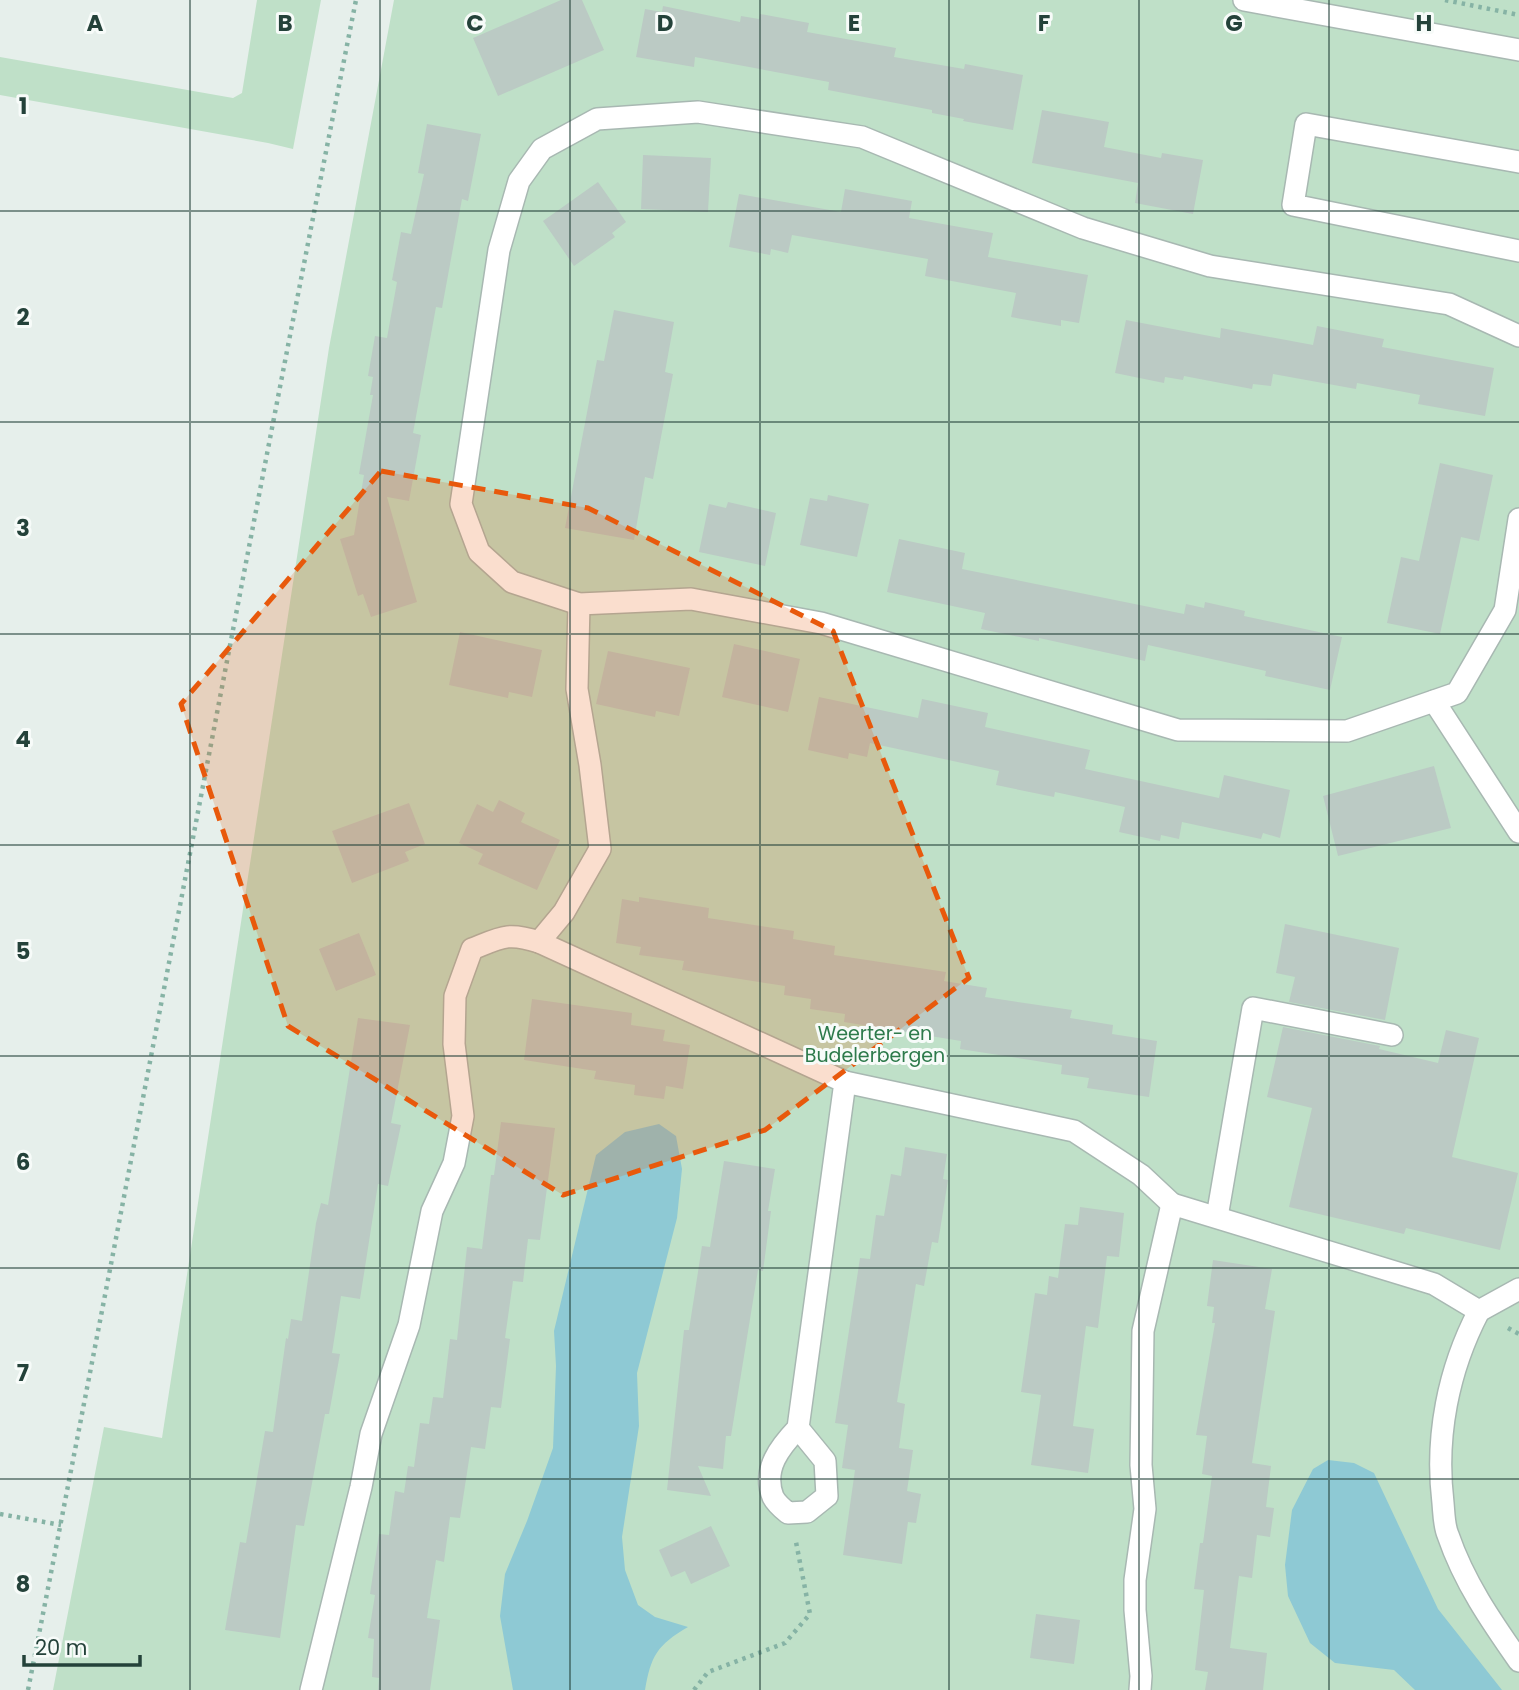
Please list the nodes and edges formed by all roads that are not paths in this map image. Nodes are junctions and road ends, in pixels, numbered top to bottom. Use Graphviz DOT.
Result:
graph roads {
  1 [pos="1244,0"];
  2 [pos="1265,2"];
  3 [pos="1519,50"];
  4 [pos="1519,162"];
  5 [pos="1519,251"];
  6 [pos="1519,336"];
  7 [pos="1519,519"];
  8 [pos="579,604"];
  9 [pos="1434,701"];
  10 [pos="1519,832"];
  11 [pos="539,942"];
  12 [pos="1392,1035"];
  13 [pos="845,1082"];
  14 [pos="1172,1204"];
  15 [pos="1217,1217"];
  16 [pos="1519,1289"];
  17 [pos="1479,1311"];
  18 [pos="798,1428"];
  19 [pos="1519,1661"];
  20 [pos="311,1690"];
  21 [pos="1140,1690"];
  1 -- 2 [label="street"];
  2 -- 3 [label="street"];
  4 -- 5 [label="street"];
  6 -- 8 [label="street"];
  7 -- 9 [label="street"];
  8 -- 9 [label="street"];
  8 -- 11 [label="street"];
  9 -- 10 [label="street"];
  11 -- 13 [label="street"];
  11 -- 20 [label="street"];
  12 -- 15 [label="street"];
  13 -- 14 [label="street"];
  13 -- 18 [label="street"];
  14 -- 15 [label="street"];
  14 -- 21 [label="street"];
  15 -- 17 [label="street"];
  16 -- 17 [label="street"];
  17 -- 19 [label="street"];
  18 -- 18 [label="street"];
}
